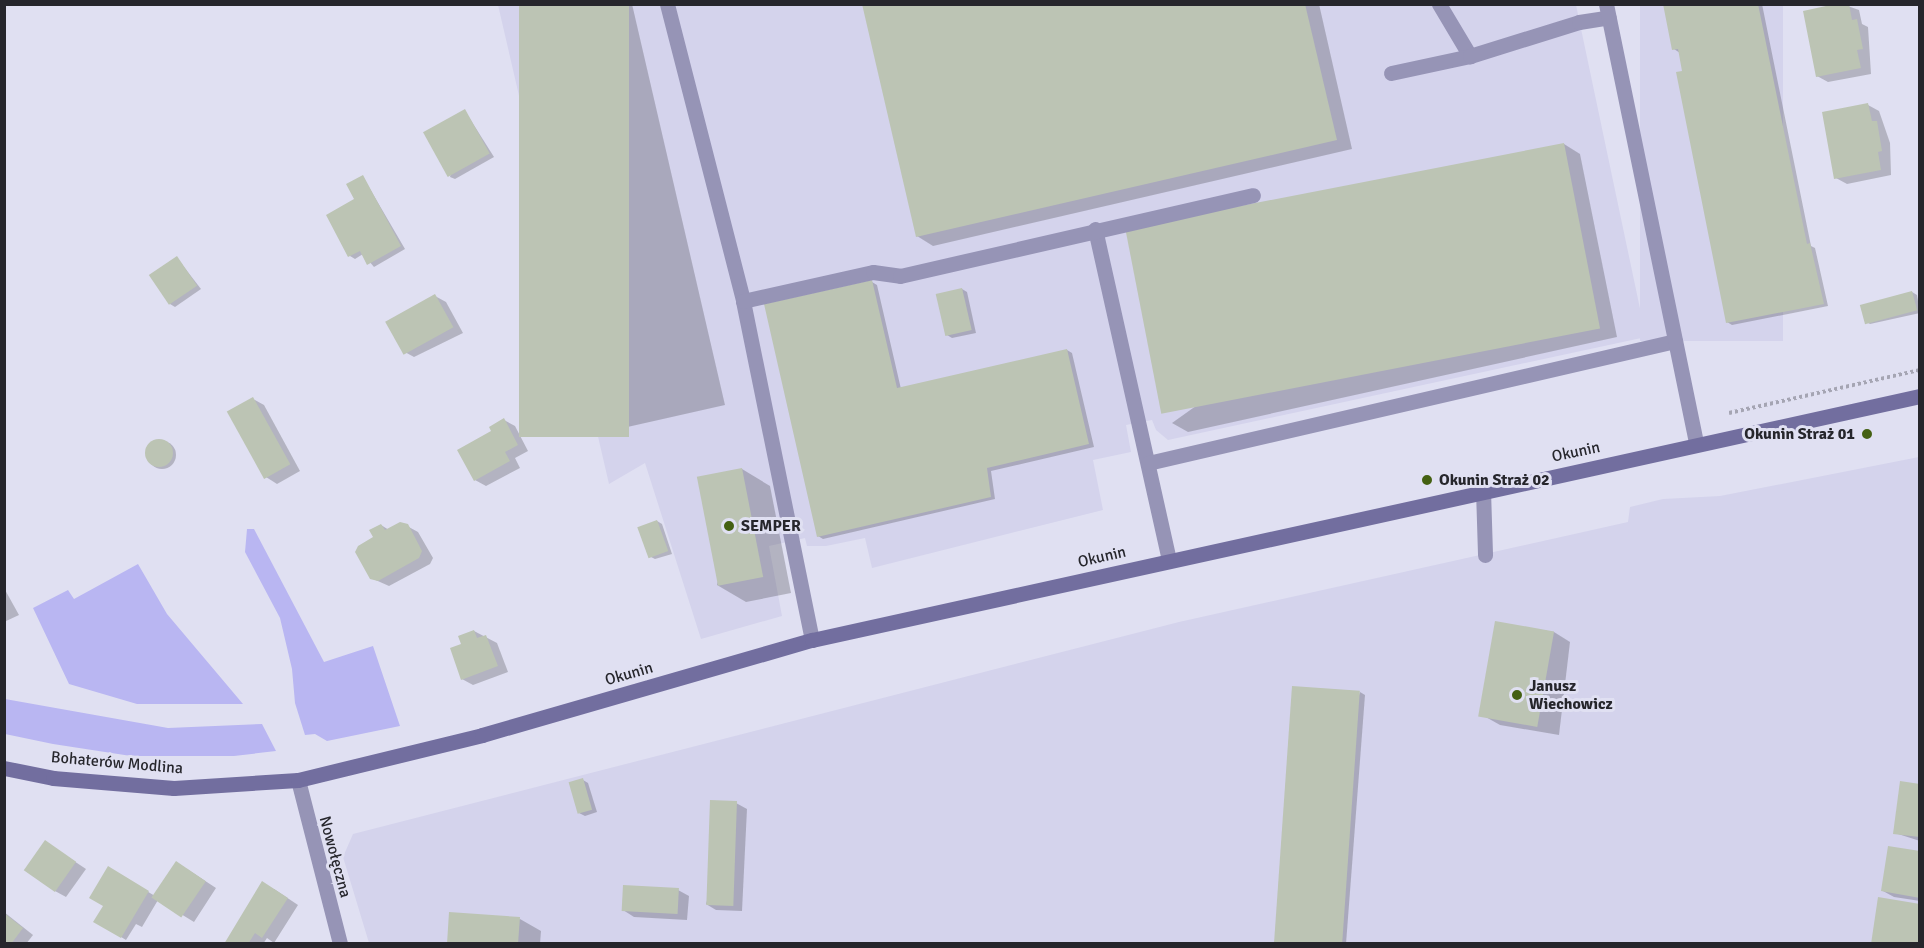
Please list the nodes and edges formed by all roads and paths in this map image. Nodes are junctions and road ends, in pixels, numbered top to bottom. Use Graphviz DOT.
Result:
graph roads {
  1 [pos="667,4"];
  2 [pos="1439,4"];
  3 [pos="1608,10"];
  4 [pos="1470,56"];
  5 [pos="1391,73"];
  6 [pos="1253,195"];
  7 [pos="1095,229"];
  8 [pos="743,301"];
  9 [pos="1675,341"];
  10 [pos="1920,396"];
  11 [pos="1696,444"];
  12 [pos="1148,463"];
  13 [pos="1482,490"];
  14 [pos="1485,555"];
  15 [pos="1169,561"];
  16 [pos="813,640"];
  17 [pos="4,768"];
  18 [pos="298,780"];
  19 [pos="336,940"];
  1 -- 8 [label="street"];
  2 -- 4 [label="street"];
  3 -- 4 [label="street"];
  3 -- 9 [label="street"];
  4 -- 5 [label="street"];
  6 -- 7 [label="street"];
  7 -- 8 [label="street"];
  7 -- 12 [label="street"];
  8 -- 16 [label="street"];
  9 -- 11 [label="street"];
  9 -- 12 [label="street"];
  10 -- 11 [label="main road, Okunin"];
  11 -- 13 [label="main road, Okunin"];
  12 -- 15 [label="street"];
  13 -- 14 [label="street"];
  13 -- 15 [label="main road, Okunin"];
  15 -- 16 [label="main road, Okunin"];
  16 -- 18 [label="main road, Okunin"];
  17 -- 18 [label="main road, Bohaterów Modlina"];
  18 -- 19 [label="street, Nowołęczna"];
}
